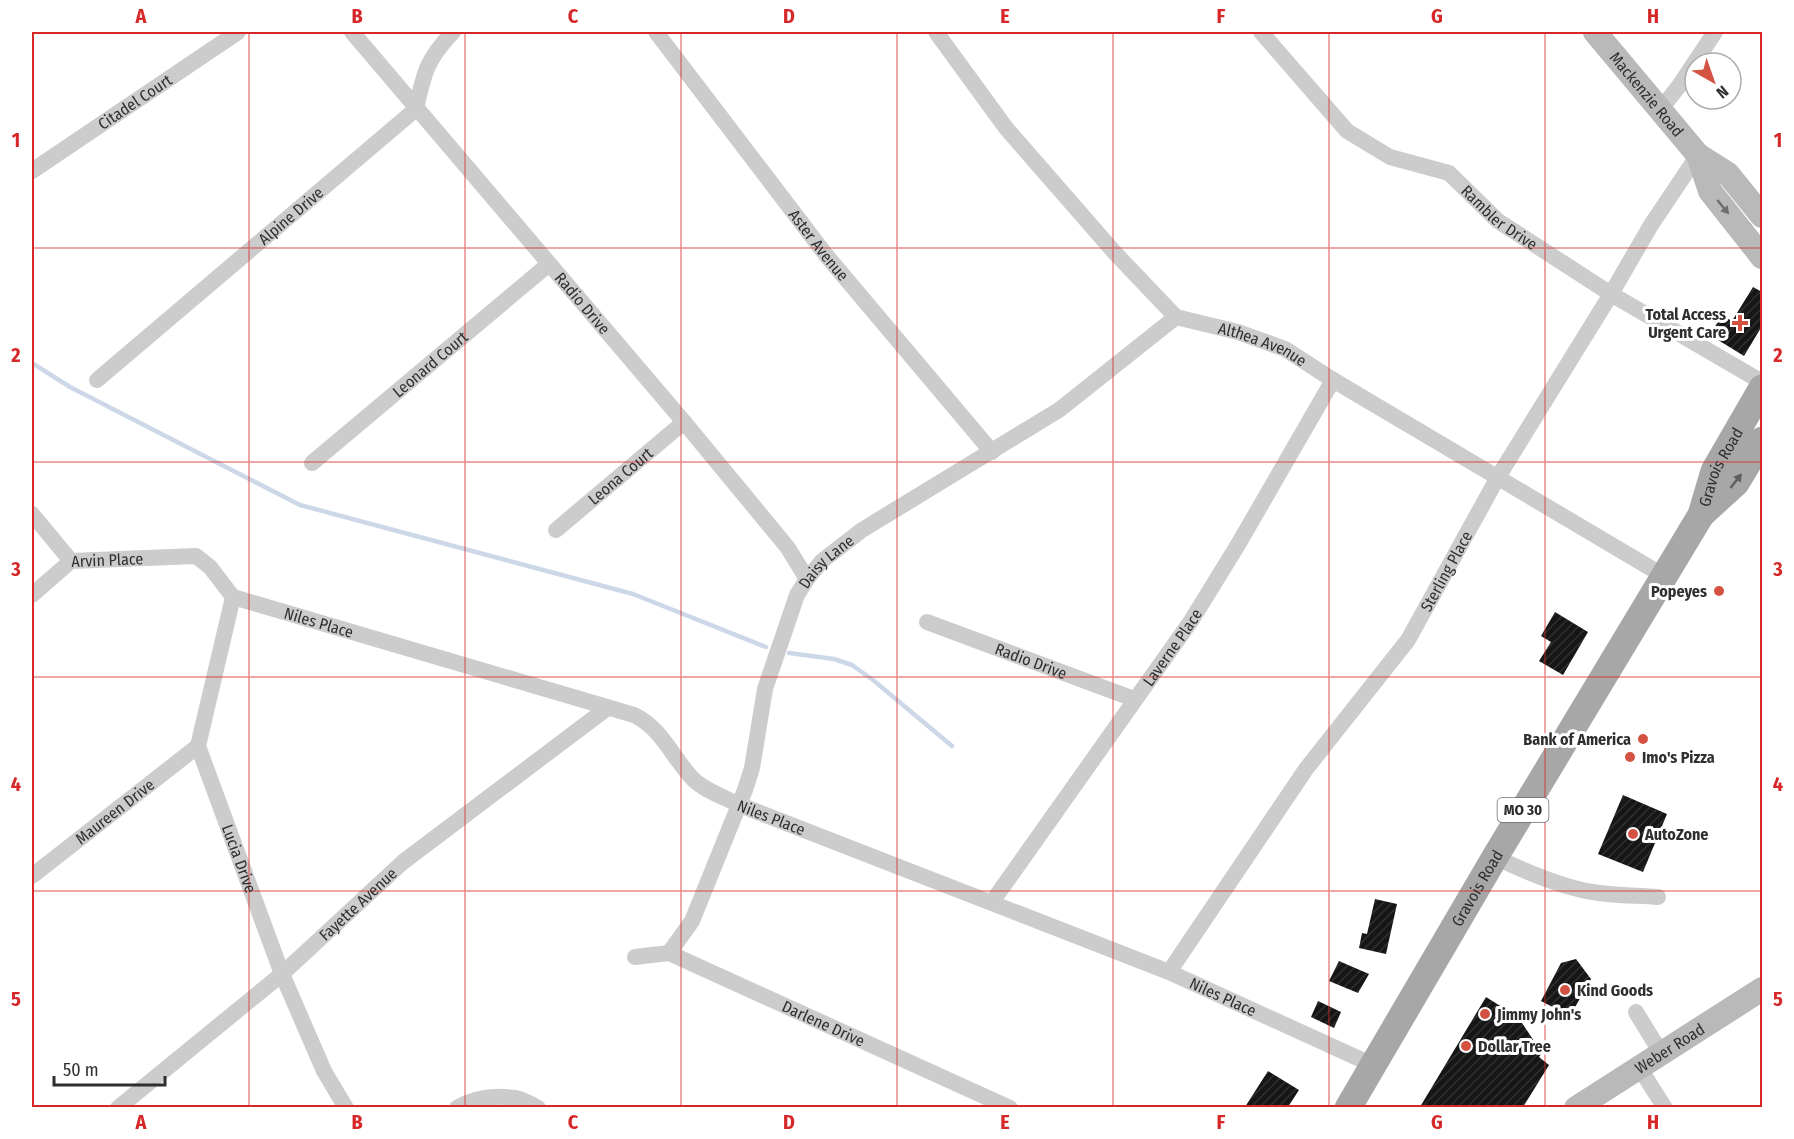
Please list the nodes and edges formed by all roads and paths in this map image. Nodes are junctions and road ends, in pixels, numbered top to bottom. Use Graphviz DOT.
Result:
graph roads {
  1 [pos="238,32"];
  2 [pos="352,32"];
  3 [pos="453,32"];
  4 [pos="656,32"];
  5 [pos="936,32"];
  6 [pos="1261,32"];
  7 [pos="1595,32"];
  8 [pos="1715,32"];
  9 [pos="416,109"];
  10 [pos="1660,110"];
  11 [pos="1698,155"];
  12 [pos="32,171"];
  13 [pos="1762,216"];
  14 [pos="1762,257"];
  15 [pos="549,264"];
  16 [pos="1611,294"];
  17 [pos="1176,317"];
  18 [pos="1333,380"];
  19 [pos="97,381"];
  20 [pos="1762,382"];
  21 [pos="1762,388"];
  22 [pos="684,422"];
  23 [pos="1762,440"];
  24 [pos="992,452"];
  25 [pos="312,463"];
  26 [pos="1498,477"];
  27 [pos="32,514"];
  28 [pos="1701,515"];
  29 [pos="556,530"];
  30 [pos="71,561"];
  31 [pos="1664,576"];
  32 [pos="807,579"];
  33 [pos="32,595"];
  34 [pos="233,597"];
  35 [pos="927,622"];
  36 [pos="1134,699"];
  37 [pos="606,709"];
  38 [pos="198,746"];
  39 [pos="740,805"];
  40 [pos="1495,857"];
  41 [pos="32,876"];
  42 [pos="1658,897"];
  43 [pos="992,902"];
  44 [pos="669,953"];
  45 [pos="635,957"];
  46 [pos="1169,972"];
  47 [pos="282,974"];
  48 [pos="1762,989"];
  49 [pos="1636,1012"];
  50 [pos="1661,1053"];
  51 [pos="1373,1065"];
  52 [pos="1640,1067"];
  53 [pos="118,1107"];
  54 [pos="346,1107"];
  55 [pos="457,1107"];
  56 [pos="538,1107"];
  57 [pos="1010,1107"];
  58 [pos="1348,1107"];
  59 [pos="1576,1107"];
  60 [pos="1665,1107"];
  1 -- 12 [label="street, Citadel Court"];
  2 -- 9 [label="street, Radio Drive"];
  3 -- 9 [label="street"];
  4 -- 24 [label="street, Aster Avenue"];
  5 -- 17 [label="street"];
  6 -- 16 [label="street, Rambler Drive"];
  7 -- 10 [label="main road, Mackenzie Road"];
  8 -- 10 [label="street"];
  9 -- 15 [label="street, Radio Drive"];
  9 -- 19 [label="street, Alpine Drive"];
  10 -- 11 [label="main road, Mackenzie Road"];
  11 -- 13 [label="main road, Mackenzie Road"];
  11 -- 14 [label="main road, Mackenzie Road, one-way"];
  11 -- 16 [label="street, Sterling Place"];
  15 -- 22 [label="street, Radio Drive"];
  15 -- 25 [label="street, Leonard Court"];
  16 -- 20 [label="street, Rambler Drive"];
  16 -- 26 [label="street, Sterling Place"];
  17 -- 18 [label="street, Althea Avenue"];
  17 -- 24 [label="street, Daisy Lane"];
  18 -- 26 [label="street, Althea Avenue"];
  18 -- 36 [label="street, Laverne Place"];
  21 -- 28 [label="main road, Gravois Road / MO 30"];
  22 -- 29 [label="street, Leona Court"];
  22 -- 32 [label="street, Radio Drive"];
  28 -- 23 [label="main road, Gravois Road / MO 30, one-way"];
  24 -- 32 [label="street, Daisy Lane"];
  26 -- 31 [label="street, Althea Avenue"];
  26 -- 46 [label="street, Sterling Place"];
  27 -- 30 [label="street"];
  28 -- 31 [label="main road, Gravois Road / MO 30"];
  30 -- 33 [label="street, Arvin Place"];
  30 -- 34 [label="street, Arvin Place"];
  31 -- 40 [label="main road, Gravois Road / MO 30"];
  32 -- 39 [label="street, Daisy Lane"];
  34 -- 37 [label="street, Niles Place"];
  34 -- 38 [label="street"];
  35 -- 36 [label="street, Radio Drive"];
  36 -- 43 [label="street, Laverne Place"];
  37 -- 39 [label="street, Niles Place"];
  37 -- 47 [label="street, Fayette Avenue"];
  38 -- 41 [label="street, Maureen Drive"];
  38 -- 47 [label="street, Lucia Drive"];
  39 -- 43 [label="street, Niles Place"];
  39 -- 44 [label="street, Daisy Lane"];
  40 -- 42 [label="street"];
  40 -- 51 [label="main road, Gravois Road / MO 30"];
  43 -- 46 [label="street, Niles Place"];
  44 -- 45 [label="street"];
  44 -- 57 [label="street, Darlene Drive"];
  46 -- 51 [label="street, Niles Place"];
  47 -- 53 [label="street, Fayette Avenue"];
  47 -- 54 [label="street, Lucia Drive"];
  48 -- 50 [label="main road, Weber Road"];
  49 -- 50 [label="street"];
  50 -- 52 [label="main road, Weber Road"];
  51 -- 58 [label="main road, Gravois Road / MO 30"];
  52 -- 59 [label="main road, Weber Road"];
  52 -- 60 [label="street"];
  55 -- 56 [label="street"];
}
